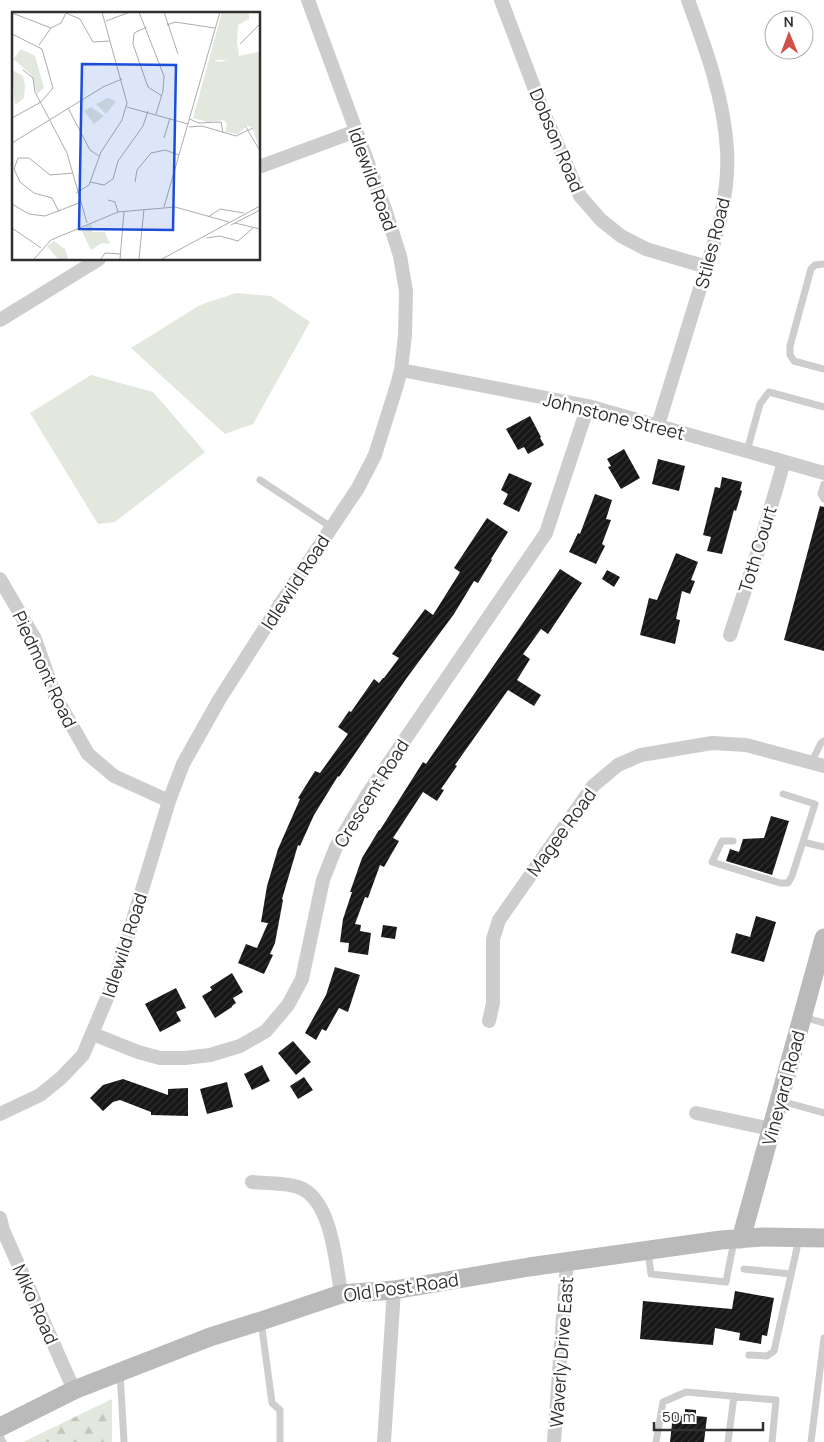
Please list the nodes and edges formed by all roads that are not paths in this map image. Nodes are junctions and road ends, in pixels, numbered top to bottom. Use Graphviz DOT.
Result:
graph roads {
  1 [pos="308,0"];
  2 [pos="501,0"];
  3 [pos="688,0"];
  4 [pos="356,131"];
  5 [pos="260,167"];
  6 [pos="97,260"];
  7 [pos="824,264"];
  8 [pos="707,267"];
  9 [pos="0,320"];
  10 [pos="824,369"];
  11 [pos="401,370"];
  12 [pos="588,406"];
  13 [pos="824,407"];
  14 [pos="658,425"];
  15 [pos="747,451"];
  16 [pos="784,462"];
  17 [pos="824,473"];
  18 [pos="260,480"];
  19 [pos="824,484"];
  20 [pos="824,499"];
  21 [pos="331,527"];
  22 [pos="0,579"];
  23 [pos="730,635"];
  24 [pos="824,741"];
  25 [pos="818,765"];
  26 [pos="783,794"];
  27 [pos="169,802"];
  28 [pos="734,841"];
  29 [pos="803,842"];
  30 [pos="824,847"];
  31 [pos="824,938"];
  32 [pos="802,1016"];
  33 [pos="489,1022"];
  34 [pos="824,1023"];
  35 [pos="93,1034"];
  36 [pos="779,1101"];
  37 [pos="696,1113"];
  38 [pos="824,1113"];
  39 [pos="0,1114"];
  40 [pos="771,1129"];
  41 [pos="252,1182"];
  42 [pos="0,1218"];
  43 [pos="799,1236"];
  44 [pos="824,1238"];
  45 [pos="738,1239"];
  46 [pos="648,1250"];
  47 [pos="567,1262"];
  48 [pos="744,1268"];
  49 [pos="790,1274"];
  50 [pos="394,1290"];
  51 [pos="341,1294"];
  52 [pos="261,1321"];
  53 [pos="824,1338"];
  54 [pos="749,1355"];
  55 [pos="120,1372"];
  56 [pos="74,1390"];
  57 [pos="734,1396"];
  58 [pos="0,1427"];
  59 [pos="0,1436"];
  60 [pos="3,1442"];
  61 [pos="124,1442"];
  62 [pos="280,1442"];
  63 [pos="384,1442"];
  64 [pos="554,1442"];
  65 [pos="656,1442"];
  66 [pos="728,1442"];
  67 [pos="772,1442"];
  68 [pos="811,1442"];
  1 -- 4 [label="street, Idlewild Road"];
  2 -- 8 [label="street, Dobson Road"];
  3 -- 8 [label="street, Stiles Road"];
  4 -- 5 [label="street"];
  4 -- 11 [label="street, Idlewild Road"];
  6 -- 9 [label="street"];
  7 -- 10 [label="lane"];
  8 -- 14 [label="street, Stiles Road"];
  11 -- 12 [label="street, Johnstone Street"];
  11 -- 21 [label="street, Idlewild Road"];
  12 -- 14 [label="street, Johnstone Street"];
  12 -- 35 [label="street, Crescent Road"];
  13 -- 15 [label="lane"];
  14 -- 15 [label="street, Johnstone Street"];
  15 -- 16 [label="street, Johnstone Street"];
  16 -- 17 [label="street, Johnstone Street"];
  16 -- 23 [label="street, Toth Court"];
  18 -- 21 [label="lane"];
  19 -- 20 [label="lane"];
  21 -- 27 [label="street, Idlewild Road"];
  22 -- 27 [label="street, Piedmont Road"];
  24 -- 25 [label="lane"];
  25 -- 33 [label="street, Magee Road"];
  26 -- 29 [label="lane"];
  27 -- 35 [label="street, Idlewild Road"];
  28 -- 29 [label="lane"];
  29 -- 30 [label="lane"];
  31 -- 32 [label="street, Vineyard Road"];
  32 -- 34 [label="lane"];
  32 -- 36 [label="street, Vineyard Road"];
  35 -- 39 [label="street, Idlewild Road"];
  36 -- 38 [label="lane"];
  36 -- 40 [label="street, Vineyard Road"];
  37 -- 40 [label="street"];
  40 -- 45 [label="street, Vineyard Road"];
  41 -- 51 [label="street"];
  42 -- 56 [label="street, Miko Road"];
  43 -- 44 [label="street, Old Post Road"];
  43 -- 45 [label="street, Old Post Road"];
  43 -- 49 [label="lane"];
  45 -- 46 [label="street, Old Post Road"];
  45 -- 46 [label="lane"];
  46 -- 47 [label="street, Old Post Road"];
  47 -- 50 [label="street, Old Post Road"];
  47 -- 64 [label="street, Waverly Drive East"];
  48 -- 49 [label="lane"];
  49 -- 54 [label="lane"];
  50 -- 51 [label="street, Old Post Road"];
  50 -- 63 [label="street"];
  51 -- 52 [label="street, Old Post Road"];
  52 -- 55 [label="street, Old Post Road"];
  52 -- 62 [label="lane"];
  53 -- 68 [label="lane"];
  55 -- 56 [label="street, Old Post Road"];
  55 -- 61 [label="lane"];
  56 -- 58 [label="street, Old Post Road"];
  57 -- 65 [label="lane"];
  57 -- 66 [label="lane"];
  57 -- 67 [label="lane"];
  59 -- 60 [label="lane"];
}
